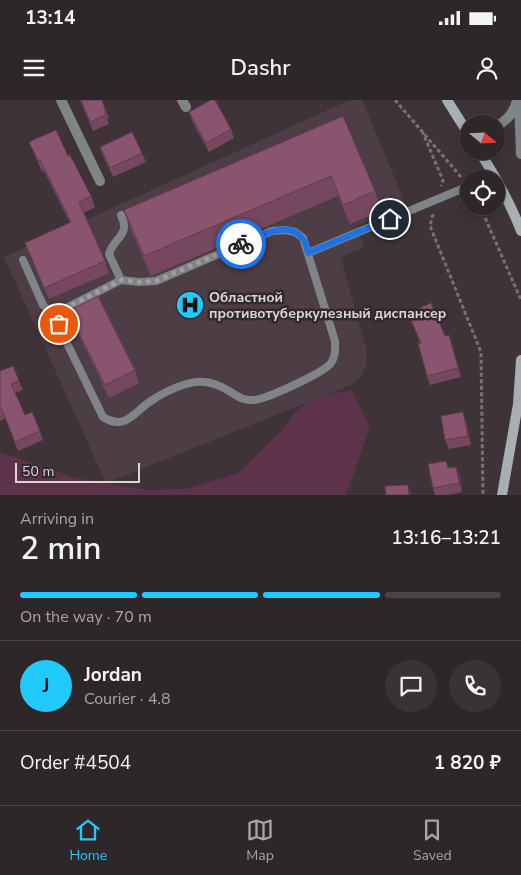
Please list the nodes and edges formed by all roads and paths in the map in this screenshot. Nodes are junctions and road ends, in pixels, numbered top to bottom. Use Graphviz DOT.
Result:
graph roads {
  1 [pos="61,100"];
  2 [pos="395,100"];
  3 [pos="447,100"];
  4 [pos="518,100"];
  5 [pos="460,119"];
  6 [pos="505,122"];
  7 [pos="422,131"];
  8 [pos="521,154"];
  9 [pos="460,175"];
  10 [pos="100,181"];
  11 [pos="460,190"];
  12 [pos="505,194"];
  13 [pos="438,199"];
  14 [pos="121,215"];
  15 [pos="484,215"];
  16 [pos="521,231"];
  17 [pos="308,253"];
  18 [pos="23,260"];
  19 [pos="121,280"];
  20 [pos="521,300"];
  21 [pos="59,316"];
  22 [pos="521,360"];
  23 [pos="484,495"];
  24 [pos="502,495"];
  1 -- 10 [label="street"];
  2 -- 7 [label="path"];
  3 -- 5 [label="main road"];
  4 -- 6 [label="street"];
  4 -- 8 [label="street"];
  7 -- 9 [label="path"];
  7 -- 13 [label="path"];
  11 -- 13 [label="lane"];
  12 -- 16 [label="main road"];
  13 -- 17 [label="lane"];
  13 -- 23 [label="path"];
  14 -- 19 [label="lane"];
  15 -- 20 [label="path"];
  17 -- 19 [label="lane"];
  17 -- 21 [label="lane"];
  18 -- 21 [label="lane"];
  19 -- 21 [label="lane"];
  22 -- 24 [label="main road"];
}
